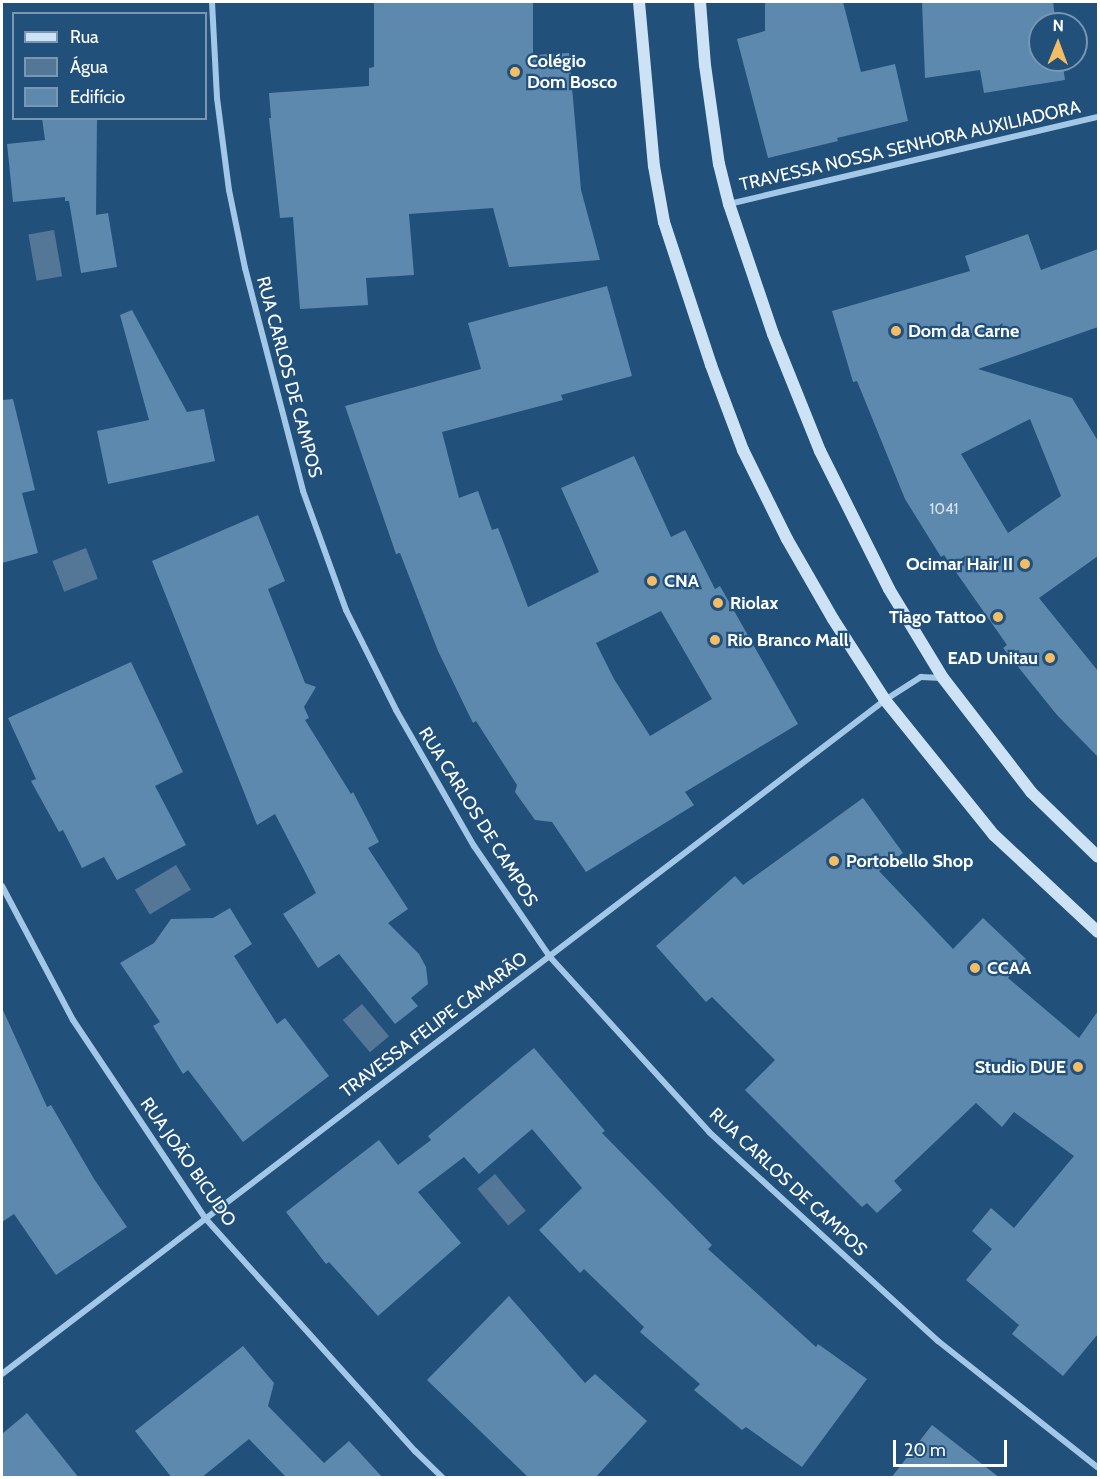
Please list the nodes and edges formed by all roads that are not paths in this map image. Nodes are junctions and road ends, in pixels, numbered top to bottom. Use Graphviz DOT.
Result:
graph roads {
  1 [pos="212,2"];
  2 [pos="639,2"];
  3 [pos="700,2"];
  4 [pos="1098,117"];
  5 [pos="729,204"];
  6 [pos="943,678"];
  7 [pos="885,700"];
  8 [pos="1098,857"];
  9 [pos="2,886"];
  10 [pos="1098,932"];
  11 [pos="549,957"];
  12 [pos="206,1218"];
  13 [pos="2,1374"];
  14 [pos="1098,1468"];
  15 [pos="442,1478"];
  1 -- 11 [label="street, RUA CARLOS DE CAMPOS"];
  2 -- 7 [label="main road"];
  3 -- 5 [label="main road"];
  4 -- 5 [label="street, TRAVESSA NOSSA SENHORA AUXILIADORA"];
  5 -- 6 [label="main road"];
  6 -- 7 [label="street, TRAVESSA FELIPE CAMARÃO"];
  6 -- 8 [label="main road"];
  7 -- 10 [label="main road"];
  7 -- 11 [label="street, TRAVESSA FELIPE CAMARÃO"];
  9 -- 12 [label="street, RUA JOÃO BICUDO"];
  11 -- 12 [label="street, TRAVESSA FELIPE CAMARÃO"];
  11 -- 14 [label="street, RUA CARLOS DE CAMPOS"];
  12 -- 13 [label="street, TRAVESSA FELIPE CAMARÃO"];
  12 -- 15 [label="street, RUA JOÃO BICUDO"];
}
